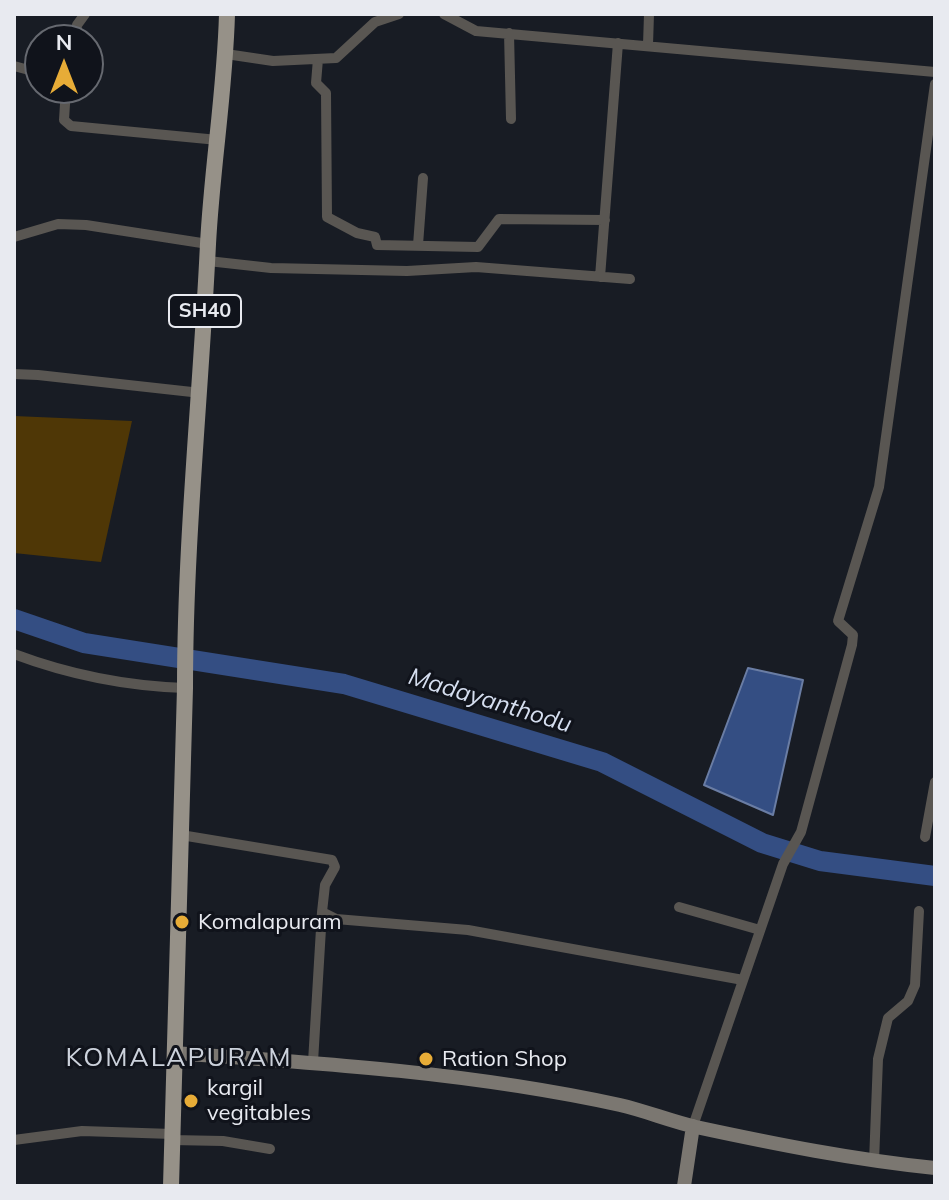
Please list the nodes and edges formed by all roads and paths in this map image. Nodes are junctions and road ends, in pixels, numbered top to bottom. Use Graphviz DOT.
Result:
graph roads {
  1 [pos="227,14"];
  2 [pos="399,14"];
  3 [pos="444,14"];
  4 [pos="649,14"];
  5 [pos="509,33"];
  6 [pos="618,43"];
  7 [pos="648,45"];
  8 [pos="226,54"];
  9 [pos="318,59"];
  10 [pos="935,72"];
  11 [pos="935,84"];
  12 [pos="65,104"];
  13 [pos="511,119"];
  14 [pos="218,140"];
  15 [pos="423,178"];
  16 [pos="605,220"];
  17 [pos="14,237"];
  18 [pos="418,245"];
  19 [pos="208,253"];
  20 [pos="600,277"];
  21 [pos="630,279"];
  22 [pos="14,374"];
  23 [pos="201,393"];
  24 [pos="14,654"];
  25 [pos="185,684"];
  26 [pos="935,782"];
  27 [pos="181,835"];
  28 [pos="925,837"];
  29 [pos="679,907"];
  30 [pos="919,911"];
  31 [pos="322,912"];
  32 [pos="760,930"];
  33 [pos="743,980"];
  34 [pos="174,1053"];
  35 [pos="313,1062"];
  36 [pos="693,1126"];
  37 [pos="172,1137"];
  38 [pos="14,1140"];
  39 [pos="270,1149"];
  40 [pos="874,1162"];
  41 [pos="935,1168"];
  42 [pos="171,1186"];
  43 [pos="684,1186"];
  1 -- 8 [label="main road, SH40"];
  2 -- 9 [label="street"];
  3 -- 5 [label="street"];
  4 -- 7 [label="street"];
  5 -- 6 [label="street"];
  5 -- 13 [label="street"];
  6 -- 7 [label="street"];
  6 -- 16 [label="street"];
  7 -- 10 [label="street"];
  8 -- 9 [label="street"];
  8 -- 14 [label="main road, SH40"];
  9 -- 18 [label="street"];
  11 -- 32 [label="street"];
  12 -- 14 [label="street"];
  14 -- 19 [label="main road, SH40"];
  15 -- 18 [label="street"];
  16 -- 18 [label="street"];
  16 -- 20 [label="street"];
  17 -- 19 [label="street"];
  19 -- 20 [label="street"];
  19 -- 23 [label="main road, SH40"];
  20 -- 21 [label="street"];
  22 -- 23 [label="street"];
  23 -- 25 [label="main road, SH40"];
  24 -- 25 [label="street"];
  25 -- 27 [label="main road, SH40"];
  26 -- 28 [label="street"];
  27 -- 31 [label="street"];
  27 -- 34 [label="main road, SH40"];
  29 -- 32 [label="street"];
  30 -- 40 [label="street"];
  31 -- 33 [label="street"];
  31 -- 35 [label="street"];
  32 -- 33 [label="street"];
  33 -- 36 [label="street"];
  34 -- 35 [label="main road"];
  34 -- 37 [label="main road, SH40"];
  35 -- 36 [label="main road"];
  36 -- 40 [label="main road"];
  36 -- 43 [label="main road"];
  37 -- 38 [label="street"];
  37 -- 39 [label="street"];
  37 -- 42 [label="main road, SH40"];
  40 -- 41 [label="main road"];
}
